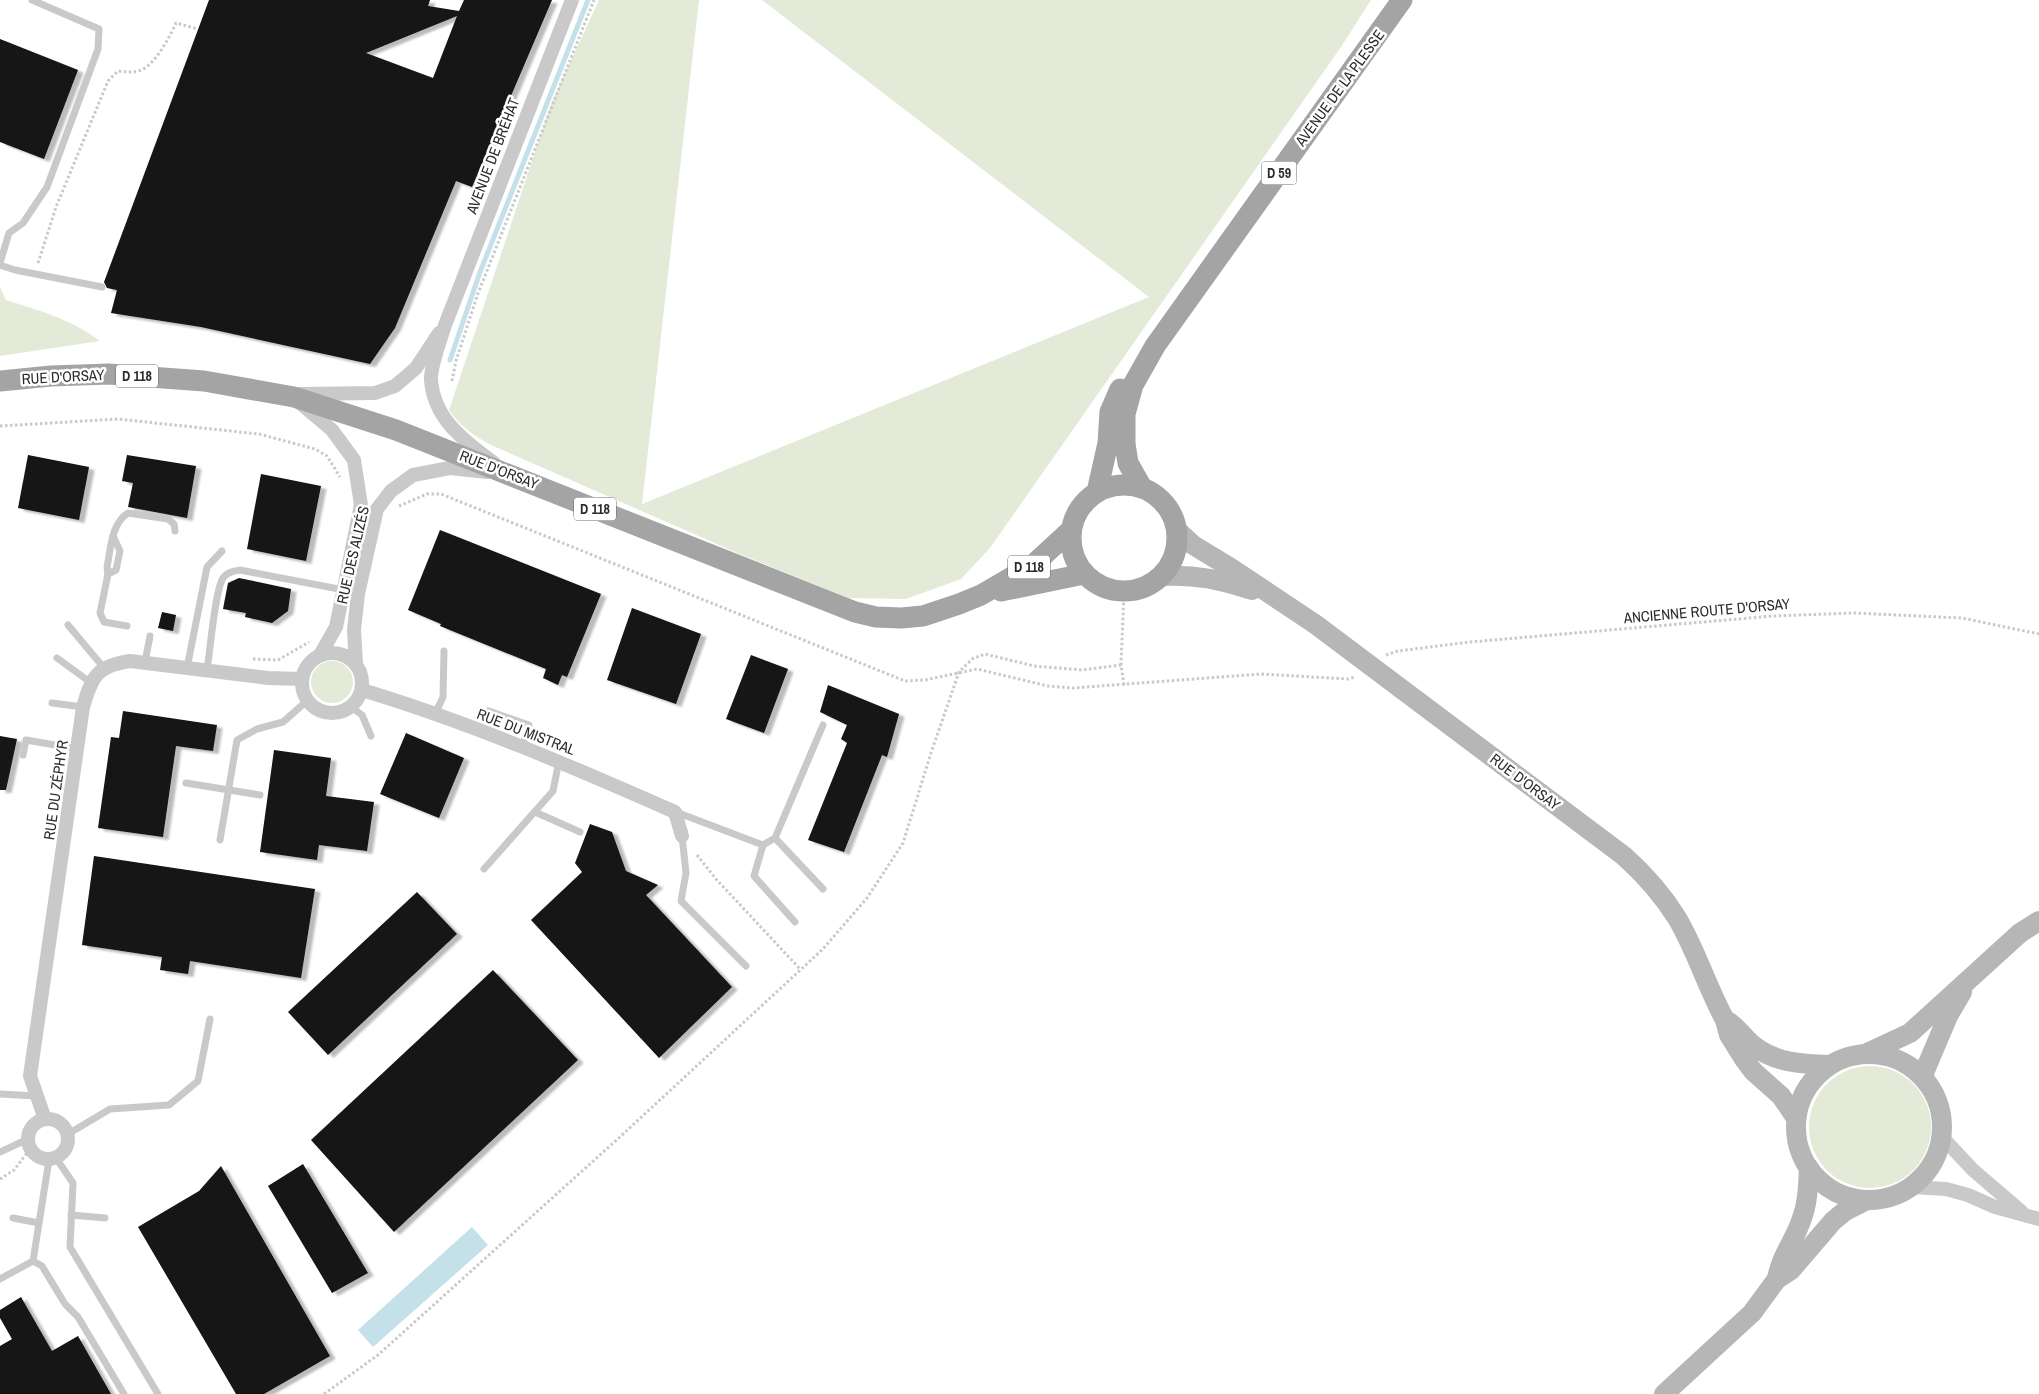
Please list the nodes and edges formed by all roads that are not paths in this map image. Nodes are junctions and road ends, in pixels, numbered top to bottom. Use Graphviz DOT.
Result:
graph roads {
  1 [pos="32,0"];
  2 [pos="572,0"];
  3 [pos="1402,0"];
  4 [pos="0,264"];
  5 [pos="102,287"];
  6 [pos="445,325"];
  7 [pos="1155,346"];
  8 [pos="0,381"];
  9 [pos="284,395"];
  10 [pos="508,474"];
  11 [pos="1142,488"];
  12 [pos="1096,492"];
  13 [pos="1071,530"];
  14 [pos="1177,530"];
  15 [pos="174,531"];
  16 [pos="222,552"];
  17 [pos="1084,574"];
  18 [pos="1162,576"];
  19 [pos="345,590"];
  20 [pos="981,595"];
  21 [pos="1269,595"];
  22 [pos="68,625"];
  23 [pos="127,626"];
  24 [pos="150,636"];
  25 [pos="444,651"];
  26 [pos="320,655"];
  27 [pos="57,658"];
  28 [pos="145,662"];
  29 [pos="356,664"];
  30 [pos="104,668"];
  31 [pos="187,668"];
  32 [pos="206,670"];
  33 [pos="302,679"];
  34 [pos="90,682"];
  35 [pos="362,690"];
  36 [pos="308,700"];
  37 [pos="52,703"];
  38 [pos="351,706"];
  39 [pos="83,707"];
  40 [pos="489,711"];
  41 [pos="435,714"];
  42 [pos="823,724"];
  43 [pos="371,736"];
  44 [pos="522,747"];
  45 [pos="78,749"];
  46 [pos="23,755"];
  47 [pos="559,761"];
  48 [pos="186,782"];
  49 [pos="228,790"];
  50 [pos="260,795"];
  51 [pos="535,812"];
  52 [pos="675,812"];
  53 [pos="580,832"];
  54 [pos="682,836"];
  55 [pos="775,838"];
  56 [pos="220,840"];
  57 [pos="762,845"];
  58 [pos="484,868"];
  59 [pos="823,889"];
  60 [pos="2039,921"];
  61 [pos="795,922"];
  62 [pos="746,966"];
  63 [pos="1968,981"];
  64 [pos="210,1019"];
  65 [pos="1725,1020"];
  66 [pos="1867,1053"];
  67 [pos="1829,1065"];
  68 [pos="1923,1076"];
  69 [pos="0,1094"];
  70 [pos="37,1096"];
  71 [pos="1796,1118"];
  72 [pos="45,1119"];
  73 [pos="68,1134"];
  74 [pos="1943,1138"];
  75 [pos="29,1144"];
  76 [pos="0,1152"];
  77 [pos="52,1159"];
  78 [pos="1808,1168"];
  79 [pos="1911,1187"];
  80 [pos="1867,1200"];
  81 [pos="71,1215"];
  82 [pos="2032,1217"];
  83 [pos="13,1218"];
  84 [pos="105,1218"];
  85 [pos="39,1222"];
  86 [pos="33,1261"];
  87 [pos="0,1279"];
  88 [pos="1777,1279"];
  89 [pos="124,1394"];
  90 [pos="158,1394"];
  91 [pos="1664,1394"];
  1 -- 4 [label="lane"];
  2 -- 6 [label="street, AVENUE DE BRÉHAT"];
  3 -- 7 [label="main road, AVENUE DE LA PLESSE / D 59"];
  4 -- 5 [label="lane"];
  6 -- 9 [label="street, AVENUE DE BRÉHAT"];
  6 -- 10 [label="street, AVENUE DE BRÉHAT"];
  7 -- 11 [label="main road, AVENUE DE LA PLESSE / D 59"];
  7 -- 12 [label="main road, AVENUE DE LA PLESSE / D 59"];
  8 -- 9 [label="main road, RUE D'ORSAY / D 118"];
  9 -- 10 [label="main road, RUE D'ORSAY / D 118"];
  9 -- 19 [label="street, RUE DES ALIZÉS"];
  10 -- 20 [label="main road, RUE D'ORSAY / D 118"];
  10 -- 29 [label="street, RUE DES ALIZÉS"];
  11 -- 12 [label="main road"];
  11 -- 14 [label="main road"];
  12 -- 13 [label="main road"];
  13 -- 17 [label="main road"];
  13 -- 20 [label="main road, RUE D'ORSAY / D 118"];
  14 -- 18 [label="main road"];
  14 -- 21 [label="main road, RUE D'ORSAY"];
  15 -- 23 [label="lane"];
  16 -- 31 [label="lane"];
  17 -- 18 [label="main road"];
  17 -- 20 [label="main road, RUE D'ORSAY / D 118"];
  18 -- 21 [label="main road, RUE D'ORSAY"];
  19 -- 26 [label="street, RUE DES ALIZÉS"];
  19 -- 32 [label="lane"];
  21 -- 65 [label="main road, RUE D'ORSAY"];
  22 -- 30 [label="lane"];
  24 -- 28 [label="lane"];
  25 -- 41 [label="lane"];
  26 -- 29 [label="street"];
  26 -- 33 [label="street"];
  27 -- 34 [label="lane"];
  28 -- 30 [label="street, RUE DU ZÉPHYR"];
  28 -- 31 [label="street, RUE DU ZÉPHYR"];
  29 -- 35 [label="street"];
  30 -- 34 [label="street, RUE DU ZÉPHYR"];
  31 -- 32 [label="street, RUE DU ZÉPHYR"];
  32 -- 33 [label="street, RUE DU ZÉPHYR"];
  33 -- 36 [label="street"];
  34 -- 39 [label="street, RUE DU ZÉPHYR"];
  35 -- 38 [label="street"];
  35 -- 41 [label="street, RUE DU MISTRAL"];
  36 -- 38 [label="street"];
  36 -- 49 [label="lane"];
  37 -- 39 [label="lane"];
  38 -- 43 [label="lane"];
  39 -- 45 [label="street, RUE DU ZÉPHYR"];
  40 -- 44 [label="lane"];
  41 -- 44 [label="street, RUE DU MISTRAL"];
  42 -- 55 [label="lane"];
  44 -- 47 [label="street, RUE DU MISTRAL"];
  45 -- 46 [label="lane"];
  45 -- 70 [label="street, RUE DU ZÉPHYR"];
  47 -- 51 [label="lane"];
  47 -- 52 [label="street, RUE DU MISTRAL"];
  48 -- 49 [label="lane"];
  49 -- 50 [label="lane"];
  49 -- 56 [label="lane"];
  51 -- 53 [label="lane"];
  51 -- 58 [label="lane"];
  52 -- 54 [label="street"];
  52 -- 57 [label="lane, RUE DU MISTRAL"];
  54 -- 62 [label="lane"];
  55 -- 57 [label="lane"];
  55 -- 59 [label="lane"];
  57 -- 61 [label="lane"];
  60 -- 63 [label="main road"];
  63 -- 66 [label="main road"];
  63 -- 68 [label="main road"];
  64 -- 73 [label="lane"];
  65 -- 67 [label="main road"];
  65 -- 71 [label="main road, RUE D'ORSAY"];
  66 -- 67 [label="main road"];
  66 -- 68 [label="main road"];
  67 -- 71 [label="main road"];
  68 -- 74 [label="main road"];
  69 -- 70 [label="lane"];
  70 -- 72 [label="street, RUE DU ZÉPHYR"];
  71 -- 78 [label="main road"];
  72 -- 73 [label="street"];
  72 -- 75 [label="street"];
  73 -- 77 [label="street"];
  74 -- 79 [label="main road"];
  74 -- 82 [label="street"];
  75 -- 76 [label="lane"];
  75 -- 77 [label="street"];
  77 -- 81 [label="lane"];
  77 -- 85 [label="lane"];
  78 -- 80 [label="main road"];
  78 -- 88 [label="main road"];
  79 -- 80 [label="main road"];
  79 -- 82 [label="street"];
  80 -- 88 [label="main road"];
  81 -- 84 [label="lane"];
  81 -- 90 [label="lane"];
  83 -- 85 [label="lane"];
  85 -- 86 [label="lane"];
  86 -- 87 [label="lane"];
  86 -- 89 [label="lane"];
  88 -- 91 [label="main road"];
}
